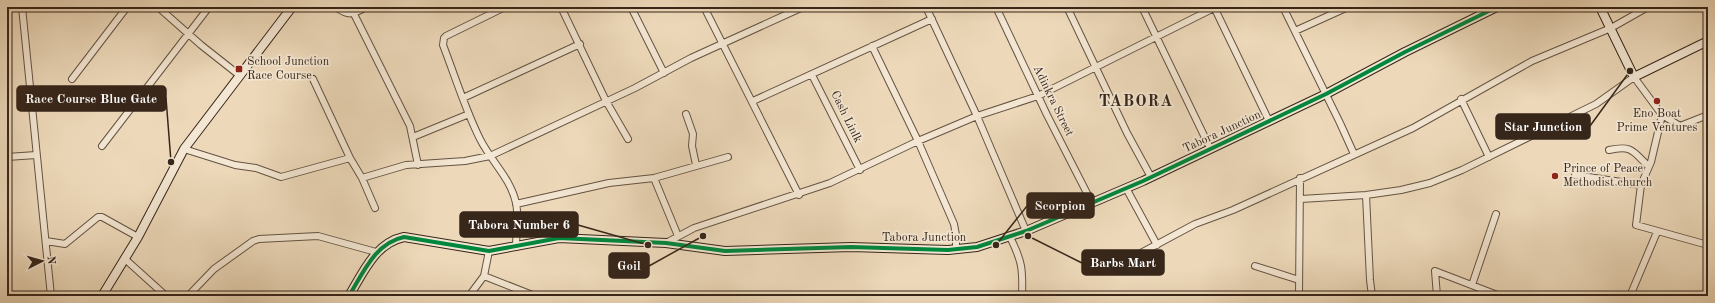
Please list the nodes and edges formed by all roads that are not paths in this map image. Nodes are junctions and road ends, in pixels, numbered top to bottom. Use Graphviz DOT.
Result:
graph roads {
  1 [pos="22,7"];
  2 [pos="127,7"];
  3 [pos="158,7"];
  4 [pos="210,7"];
  5 [pos="292,7"];
  6 [pos="336,7"];
  7 [pos="366,7"];
  8 [pos="505,7"];
  9 [pos="562,7"];
  10 [pos="631,7"];
  11 [pos="704,7"];
  12 [pos="802,7"];
  13 [pos="926,7"];
  14 [pos="996,7"];
  15 [pos="1067,7"];
  16 [pos="1142,7"];
  17 [pos="1215,7"];
  18 [pos="1283,7"];
  19 [pos="1348,7"];
  20 [pos="1497,7"];
  21 [pos="1600,7"];
  22 [pos="1648,7"];
  23 [pos="354,14"];
  24 [pos="932,19"];
  25 [pos="1611,28"];
  26 [pos="1295,31"];
  27 [pos="188,34"];
  28 [pos="1158,37"];
  29 [pos="1708,41"];
  30 [pos="580,44"];
  31 [pos="722,44"];
  32 [pos="872,46"];
  33 [pos="1097,67"];
  34 [pos="664,73"];
  35 [pos="239,75"];
  36 [pos="812,75"];
  37 [pos="1634,77"];
  38 [pos="72,79"];
  39 [pos="313,79"];
  40 [pos="1326,94"];
  41 [pos="1038,96"];
  42 [pos="462,98"];
  43 [pos="1461,100"];
  44 [pos="606,101"];
  45 [pos="753,101"];
  46 [pos="469,114"];
  47 [pos="686,114"];
  48 [pos="1662,115"];
  49 [pos="1708,115"];
  50 [pos="977,116"];
  51 [pos="1269,121"];
  52 [pos="414,137"];
  53 [pos="628,139"];
  54 [pos="918,141"];
  55 [pos="102,146"];
  56 [pos="1210,148"];
  57 [pos="184,149"];
  58 [pos="1609,150"];
  59 [pos="1354,154"];
  60 [pos="36,155"];
  61 [pos="490,156"];
  62 [pos="7,157"];
  63 [pos="728,157"];
  64 [pos="1489,157"];
  65 [pos="350,158"];
  66 [pos="418,165"];
  67 [pos="696,165"];
  68 [pos="1648,166"];
  69 [pos="860,170"];
  70 [pos="1575,175"];
  71 [pos="1151,177"];
  72 [pos="362,178"];
  73 [pos="654,178"];
  74 [pos="1300,178"];
  75 [pos="1641,185"];
  76 [pos="1126,188"];
  77 [pos="799,195"];
  78 [pos="1366,195"];
  79 [pos="1302,199"];
  80 [pos="1092,203"];
  81 [pos="516,204"];
  82 [pos="375,208"];
  83 [pos="1496,214"];
  84 [pos="1026,231"];
  85 [pos="1657,232"];
  86 [pos="678,236"];
  87 [pos="138,237"];
  88 [pos="1010,237"];
  89 [pos="46,241"];
  90 [pos="666,243"];
  91 [pos="1157,245"];
  92 [pos="1708,245"];
  93 [pos="516,247"];
  94 [pos="956,250"];
  95 [pos="489,251"];
  96 [pos="377,252"];
  97 [pos="125,259"];
  98 [pos="1255,266"];
  99 [pos="1111,269"];
  100 [pos="484,276"];
  101 [pos="1299,280"];
  102 [pos="1472,285"];
  103 [pos="1708,291"];
  104 [pos="51,296"];
  105 [pos="102,296"];
  106 [pos="166,296"];
  107 [pos="188,296"];
  108 [pos="349,296"];
  109 [pos="469,296"];
  110 [pos="535,296"];
  111 [pos="1022,296"];
  112 [pos="1299,296"];
  113 [pos="1372,296"];
  114 [pos="1437,296"];
  115 [pos="1500,296"];
  116 [pos="1630,296"];
  117 [pos="1705,296"];
  1 -- 60 [label="street"];
  2 -- 38 [label="street"];
  3 -- 27 [label="street"];
  4 -- 27 [label="street"];
  5 -- 35 [label="street"];
  6 -- 23 [label="street"];
  7 -- 23 [label="street"];
  8 -- 42 [label="street"];
  9 -- 30 [label="street"];
  10 -- 34 [label="street"];
  11 -- 31 [label="street"];
  12 -- 31 [label="street"];
  13 -- 24 [label="street"];
  14 -- 41 [label="street, Adinkra Street"];
  15 -- 33 [label="street"];
  16 -- 28 [label="street"];
  17 -- 28 [label="street"];
  17 -- 51 [label="street"];
  18 -- 26 [label="street"];
  19 -- 26 [label="street"];
  20 -- 40 [label="street, Tabora Junction"];
  21 -- 25 [label="street"];
  22 -- 25 [label="street"];
  23 -- 52 [label="street"];
  24 -- 32 [label="street"];
  24 -- 50 [label="street"];
  25 -- 37 [label="street"];
  25 -- 43 [label="street"];
  26 -- 40 [label="street"];
  27 -- 35 [label="street"];
  27 -- 55 [label="street"];
  28 -- 33 [label="street"];
  28 -- 56 [label="street"];
  29 -- 37 [label="street"];
  30 -- 42 [label="street"];
  30 -- 44 [label="street"];
  31 -- 34 [label="street"];
  31 -- 45 [label="street"];
  32 -- 36 [label="street"];
  32 -- 54 [label="street"];
  33 -- 41 [label="street"];
  33 -- 71 [label="street"];
  34 -- 44 [label="street"];
  35 -- 57 [label="street"];
  36 -- 45 [label="street"];
  36 -- 69 [label="street, Cash Linlk"];
  37 -- 48 [label="street"];
  37 -- 64 [label="street"];
  39 -- 65 [label="street"];
  40 -- 51 [label="street, Tabora Junction"];
  40 -- 59 [label="street"];
  41 -- 50 [label="street"];
  41 -- 80 [label="street, Adinkra Street"];
  42 -- 46 [label="street"];
  43 -- 59 [label="street"];
  43 -- 64 [label="street"];
  44 -- 53 [label="street"];
  44 -- 61 [label="street"];
  45 -- 77 [label="street"];
  46 -- 52 [label="street"];
  46 -- 61 [label="street"];
  47 -- 67 [label="street"];
  48 -- 49 [label="street"];
  48 -- 68 [label="street"];
  50 -- 54 [label="street"];
  50 -- 84 [label="street"];
  51 -- 56 [label="street, Tabora Junction"];
  52 -- 66 [label="street"];
  54 -- 69 [label="street"];
  54 -- 94 [label="street"];
  56 -- 71 [label="street, Tabora Junction"];
  57 -- 65 [label="street"];
  57 -- 87 [label="street"];
  58 -- 68 [label="street"];
  59 -- 74 [label="street"];
  60 -- 62 [label="street"];
  60 -- 89 [label="street"];
  61 -- 66 [label="street"];
  61 -- 81 [label="street"];
  63 -- 67 [label="street"];
  64 -- 78 [label="street"];
  65 -- 72 [label="street"];
  66 -- 72 [label="street"];
  67 -- 73 [label="street"];
  68 -- 75 [label="street"];
  69 -- 77 [label="street"];
  70 -- 75 [label="street"];
  71 -- 76 [label="street, Tabora Junction"];
  72 -- 82 [label="street"];
  73 -- 81 [label="street"];
  73 -- 86 [label="street"];
  74 -- 79 [label="street"];
  74 -- 91 [label="street"];
  75 -- 85 [label="street"];
  76 -- 80 [label="street, Tabora Junction"];
  76 -- 91 [label="street"];
  77 -- 86 [label="street"];
  78 -- 79 [label="street"];
  78 -- 113 [label="street"];
  79 -- 101 [label="street"];
  80 -- 84 [label="street, Tabora Junction"];
  81 -- 93 [label="street"];
  83 -- 102 [label="street"];
  84 -- 88 [label="street, Tabora Junction"];
  85 -- 92 [label="street"];
  85 -- 116 [label="street"];
  86 -- 90 [label="street"];
  87 -- 89 [label="street"];
  87 -- 97 [label="street"];
  88 -- 94 [label="street, Tabora Junction"];
  88 -- 111 [label="street"];
  89 -- 104 [label="street"];
  90 -- 93 [label="street, Tabora Junction"];
  90 -- 94 [label="street, Tabora Junction"];
  91 -- 99 [label="street"];
  93 -- 95 [label="street, Tabora Junction"];
  95 -- 96 [label="street, Tabora Junction"];
  95 -- 100 [label="street"];
  96 -- 107 [label="street"];
  96 -- 108 [label="street, Tabora Junction"];
  97 -- 105 [label="street"];
  97 -- 106 [label="street"];
  98 -- 101 [label="street"];
  100 -- 109 [label="street"];
  100 -- 110 [label="street"];
  101 -- 112 [label="street"];
  102 -- 114 [label="street"];
  102 -- 115 [label="street"];
  103 -- 117 [label="street"];
}
